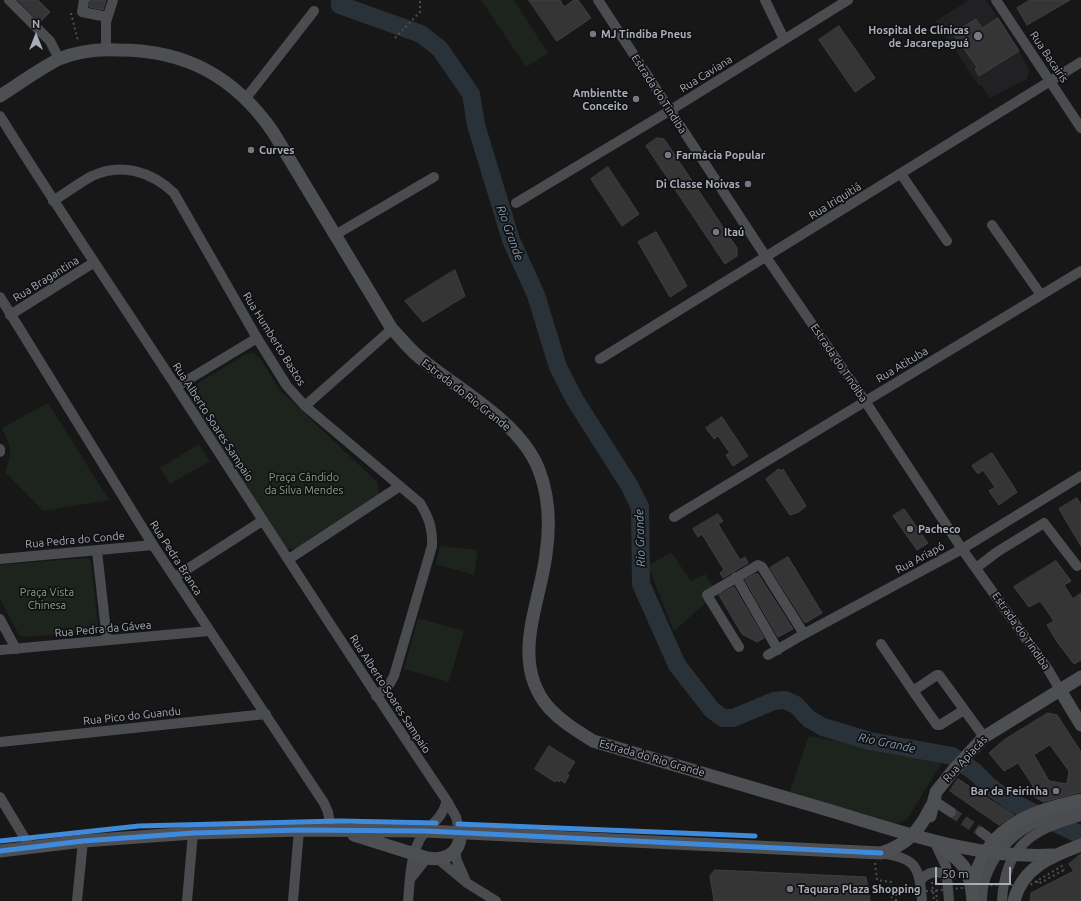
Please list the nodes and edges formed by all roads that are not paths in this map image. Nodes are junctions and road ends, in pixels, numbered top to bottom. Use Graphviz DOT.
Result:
graph roads {
  1 [pos="9,0"];
  2 [pos="84,0"];
  3 [pos="113,0"];
  4 [pos="598,0"];
  5 [pos="765,0"];
  6 [pos="848,0"];
  7 [pos="996,0"];
  8 [pos="832,4"];
  9 [pos="314,11"];
  10 [pos="107,17"];
  11 [pos="784,39"];
  12 [pos="106,50"];
  13 [pos="59,59"];
  14 [pos="1081,62"];
  15 [pos="1051,81"];
  16 [pos="0,96"];
  17 [pos="246,98"];
  18 [pos="669,111"];
  19 [pos="0,116"];
  20 [pos="1081,128"];
  21 [pos="901,174"];
  22 [pos="434,176"];
  23 [pos="54,201"];
  24 [pos="516,203"];
  25 [pos="992,225"];
  26 [pos="335,234"];
  27 [pos="947,241"];
  28 [pos="766,257"];
  29 [pos="94,263"];
  30 [pos="1081,271"];
  31 [pos="1041,295"];
  32 [pos="0,297"];
  33 [pos="10,315"];
  34 [pos="392,329"];
  35 [pos="257,338"];
  36 [pos="600,359"];
  37 [pos="176,387"];
  38 [pos="865,401"];
  39 [pos="305,406"];
  40 [pos="0,449"];
  41 [pos="0,452"];
  42 [pos="1081,476"];
  43 [pos="400,486"];
  44 [pos="674,517"];
  45 [pos="262,521"];
  46 [pos="153,545"];
  47 [pos="962,549"];
  48 [pos="97,551"];
  49 [pos="0,559"];
  50 [pos="289,559"];
  51 [pos="1076,566"];
  52 [pos="976,568"];
  53 [pos="175,577"];
  54 [pos="736,577"];
  55 [pos="0,618"];
  56 [pos="209,631"];
  57 [pos="804,634"];
  58 [pos="107,640"];
  59 [pos="882,644"];
  60 [pos="739,647"];
  61 [pos="16,649"];
  62 [pos="0,650"];
  63 [pos="778,650"];
  64 [pos="768,655"];
  65 [pos="1081,677"];
  66 [pos="1060,690"];
  67 [pos="913,691"];
  68 [pos="376,696"];
  69 [pos="964,710"];
  70 [pos="266,714"];
  71 [pos="1081,725"];
  72 [pos="984,737"];
  73 [pos="0,742"];
  74 [pos="0,797"];
  75 [pos="447,801"];
  76 [pos="932,803"];
  77 [pos="1080,808"];
  78 [pos="951,812"];
  79 [pos="1041,824"];
  80 [pos="299,830"];
  81 [pos="335,831"];
  82 [pos="426,831"];
  83 [pos="981,832"];
  84 [pos="460,833"];
  85 [pos="193,834"];
  86 [pos="912,836"];
  87 [pos="83,841"];
  88 [pos="934,841"];
  89 [pos="993,841"];
  90 [pos="1081,845"];
  91 [pos="30,847"];
  92 [pos="0,851"];
  93 [pos="455,852"];
  94 [pos="986,852"];
  95 [pos="414,854"];
  96 [pos="999,854"];
  97 [pos="1015,855"];
  98 [pos="1053,855"];
  99 [pos="878,856"];
  100 [pos="433,858"];
  101 [pos="947,875"];
  102 [pos="411,878"];
  103 [pos="920,881"];
  104 [pos="466,883"];
  105 [pos="973,895"];
  106 [pos="77,901"];
  107 [pos="187,901"];
  108 [pos="293,901"];
  109 [pos="408,901"];
  110 [pos="496,901"];
  111 [pos="922,901"];
  112 [pos="950,901"];
  113 [pos="982,901"];
  114 [pos="1002,901"];
  115 [pos="1014,901"];
  1 -- 13 [label="street"];
  2 -- 10 [label="street"];
  3 -- 10 [label="street"];
  4 -- 18 [label="street, Estrada do Tindiba"];
  5 -- 11 [label="street"];
  6 -- 8 [label="street, Rua Caviana"];
  7 -- 15 [label="street, Rua Bacairis"];
  8 -- 11 [label="street, Rua Caviana"];
  9 -- 17 [label="street"];
  10 -- 12 [label="street"];
  11 -- 18 [label="street, Rua Caviana"];
  12 -- 13 [label="main road, Estrada do Rio Grande"];
  12 -- 17 [label="main road, Estrada do Rio Grande"];
  13 -- 16 [label="main road, Estrada do Rio Grande"];
  14 -- 15 [label="street, Rua Iriquitiá"];
  15 -- 20 [label="street, Rua Bacairis"];
  15 -- 21 [label="street, Rua Iriquitiá"];
  17 -- 26 [label="main road, Estrada do Rio Grande"];
  18 -- 24 [label="street, Rua Caviana"];
  18 -- 28 [label="street, Estrada do Tindiba"];
  19 -- 23 [label="street, Rua Alberto Soares Sampaio"];
  21 -- 27 [label="street"];
  21 -- 28 [label="street, Rua Iriquitiá"];
  22 -- 26 [label="street"];
  23 -- 29 [label="street, Rua Alberto Soares Sampaio"];
  23 -- 35 [label="street, Rua Humberto Bastos"];
  25 -- 31 [label="street"];
  26 -- 34 [label="main road, Estrada do Rio Grande"];
  28 -- 36 [label="street, Rua Iriquitiá"];
  28 -- 38 [label="street, Estrada do Tindiba"];
  29 -- 33 [label="street, Rua Bragantina"];
  29 -- 37 [label="street, Rua Alberto Soares Sampaio"];
  30 -- 31 [label="street, Rua Atituba"];
  31 -- 38 [label="street, Rua Atituba"];
  32 -- 33 [label="street, Rua Pedra Branca"];
  33 -- 46 [label="street, Rua Pedra Branca"];
  34 -- 39 [label="street"];
  34 -- 86 [label="main road, Estrada do Rio Grande"];
  35 -- 37 [label="street"];
  35 -- 39 [label="street, Rua Humberto Bastos"];
  37 -- 45 [label="street, Rua Alberto Soares Sampaio"];
  38 -- 44 [label="street, Rua Atituba"];
  38 -- 47 [label="street, Estrada do Tindiba"];
  39 -- 43 [label="street, Rua Humberto Bastos"];
  40 -- 41 [label="street"];
  42 -- 47 [label="street, Rua Ariapó"];
  43 -- 50 [label="street"];
  43 -- 68 [label="street, Rua Humberto Bastos"];
  45 -- 50 [label="street, Rua Alberto Soares Sampaio"];
  45 -- 53 [label="street"];
  46 -- 48 [label="street, Rua Pedra do Conde"];
  46 -- 53 [label="street, Rua Pedra Branca"];
  47 -- 52 [label="street, Estrada do Tindiba"];
  47 -- 57 [label="street, Rua Ariapó"];
  48 -- 49 [label="street, Rua Pedra do Conde"];
  48 -- 58 [label="street"];
  50 -- 68 [label="street, Rua Alberto Soares Sampaio"];
  51 -- 52 [label="street"];
  52 -- 66 [label="street, Estrada do Tindiba"];
  53 -- 56 [label="street, Rua Pedra Branca"];
  54 -- 57 [label="street"];
  54 -- 60 [label="street"];
  54 -- 63 [label="street"];
  55 -- 61 [label="street"];
  56 -- 58 [label="street, Rua Pedra da Gávea"];
  56 -- 70 [label="street, Rua Pedra Branca"];
  57 -- 63 [label="street, Rua Ariapó"];
  58 -- 61 [label="street, Rua Pedra da Gávea"];
  59 -- 67 [label="street"];
  61 -- 62 [label="street, Rua Pedra da Gávea"];
  63 -- 64 [label="street, Rua Ariapó"];
  65 -- 66 [label="main road, Rua Apiacás"];
  66 -- 71 [label="main road, Estrada do Tindiba"];
  66 -- 72 [label="main road, Rua Apiacás"];
  67 -- 69 [label="street"];
  67 -- 69 [label="street"];
  68 -- 75 [label="street, Rua Alberto Soares Sampaio"];
  69 -- 72 [label="street"];
  70 -- 73 [label="street, Rua Pico do Guandu"];
  70 -- 81 [label="street, Rua Pedra Branca"];
  72 -- 76 [label="main road, Rua Apiacás"];
  74 -- 91 [label="street"];
  75 -- 82 [label="street"];
  75 -- 84 [label="street, Rua Alberto Soares Sampaio"];
  76 -- 78 [label="street"];
  76 -- 86 [label="main road"];
  76 -- 88 [label="main road, Rua Apiacás"];
  77 -- 79 [label="street"];
  77 -- 89 [label="main road"];
  79 -- 96 [label="street"];
  79 -- 97 [label="street"];
  80 -- 81 [label="main road"];
  80 -- 85 [label="main road"];
  80 -- 108 [label="street"];
  81 -- 82 [label="main road"];
  81 -- 95 [label="main road"];
  82 -- 84 [label="main road"];
  82 -- 95 [label="street"];
  83 -- 89 [label="street"];
  84 -- 93 [label="main road"];
  84 -- 99 [label="main road"];
  85 -- 87 [label="main road"];
  85 -- 107 [label="street"];
  86 -- 88 [label="main road, Estrada do Rio Grande"];
  86 -- 99 [label="main road"];
  87 -- 91 [label="main road"];
  87 -- 106 [label="street"];
  88 -- 94 [label="main road, Estrada do Rio Grande"];
  88 -- 101 [label="street"];
  88 -- 105 [label="main road"];
  89 -- 94 [label="main road"];
  90 -- 98 [label="main road"];
  91 -- 92 [label="main road"];
  93 -- 100 [label="main road"];
  93 -- 104 [label="street"];
  94 -- 96 [label="main road, Estrada do Rio Grande"];
  94 -- 105 [label="main road"];
  95 -- 100 [label="main road"];
  95 -- 102 [label="street"];
  96 -- 97 [label="main road, Estrada do Rio Grande"];
  96 -- 113 [label="street"];
  97 -- 98 [label="main road, Estrada do Rio Grande"];
  97 -- 114 [label="street"];
  98 -- 115 [label="main road"];
  99 -- 103 [label="street"];
  100 -- 102 [label="street"];
  100 -- 104 [label="street"];
  101 -- 103 [label="street"];
  101 -- 112 [label="street"];
  102 -- 109 [label="street"];
  103 -- 111 [label="street"];
  104 -- 110 [label="street"];
}
